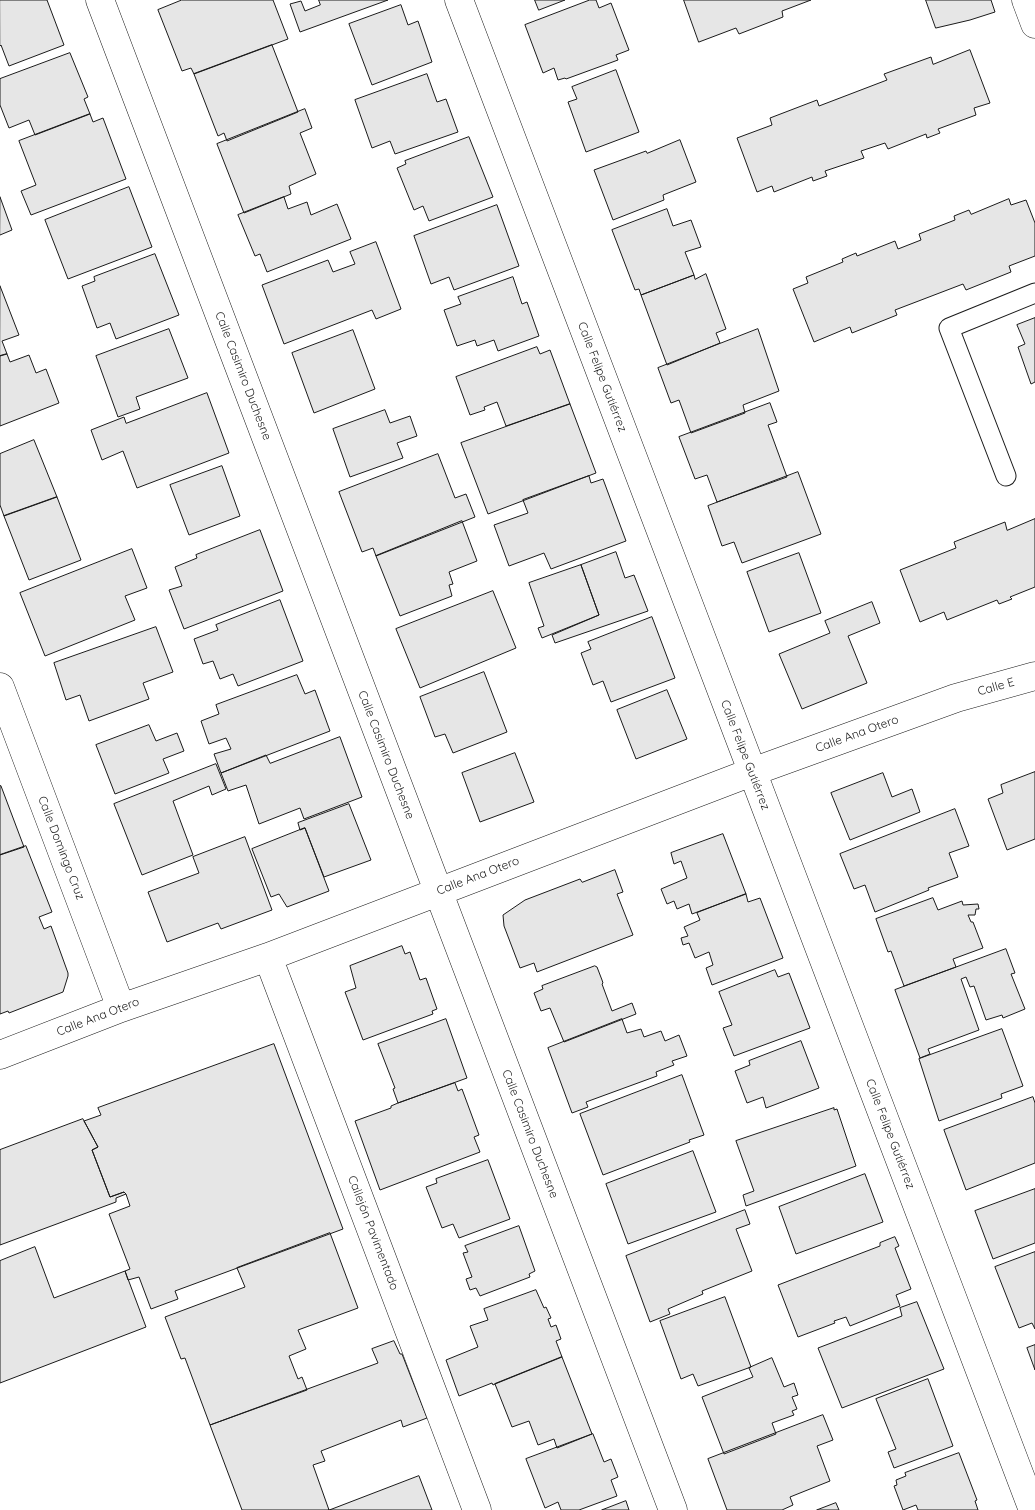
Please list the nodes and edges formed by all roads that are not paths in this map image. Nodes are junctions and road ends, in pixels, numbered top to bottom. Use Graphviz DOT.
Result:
graph roads {
  1 [pos="100,0"];
  2 [pos="460,0"];
  3 [pos="1026,0"];
  4 [pos="1035,24"];
  5 [pos="1035,293"];
  6 [pos="1006,476"];
  7 [pos="1035,676"];
  8 [pos="0,688"];
  9 [pos="956,698"];
  10 [pos="752,772"];
  11 [pos="438,892"];
  12 [pos="268,957"];
  13 [pos="121,1008"];
  14 [pos="0,1055"];
  15 [pos="477,1510"];
  16 [pos="673,1510"];
  17 [pos="1034,1510"];
  1 -- 11 [label="street, Calle Casimiro Duchesne"];
  2 -- 10 [label="street, Calle Felipe Gutiérrez"];
  3 -- 4 [label="street"];
  5 -- 6 [label="lane"];
  7 -- 9 [label="street, Calle E"];
  8 -- 13 [label="street, Calle Domingo Cruz"];
  9 -- 10 [label="street, Calle Ana Otero"];
  10 -- 11 [label="street, Calle Ana Otero"];
  10 -- 17 [label="street, Calle Felipe Gutiérrez"];
  11 -- 12 [label="street, Calle Ana Otero"];
  11 -- 16 [label="street, Calle Casimiro Duchesne"];
  12 -- 13 [label="street, Calle Ana Otero"];
  12 -- 15 [label="street, Callejón Pavimentado"];
  13 -- 14 [label="street, Calle Ana Otero"];
}
